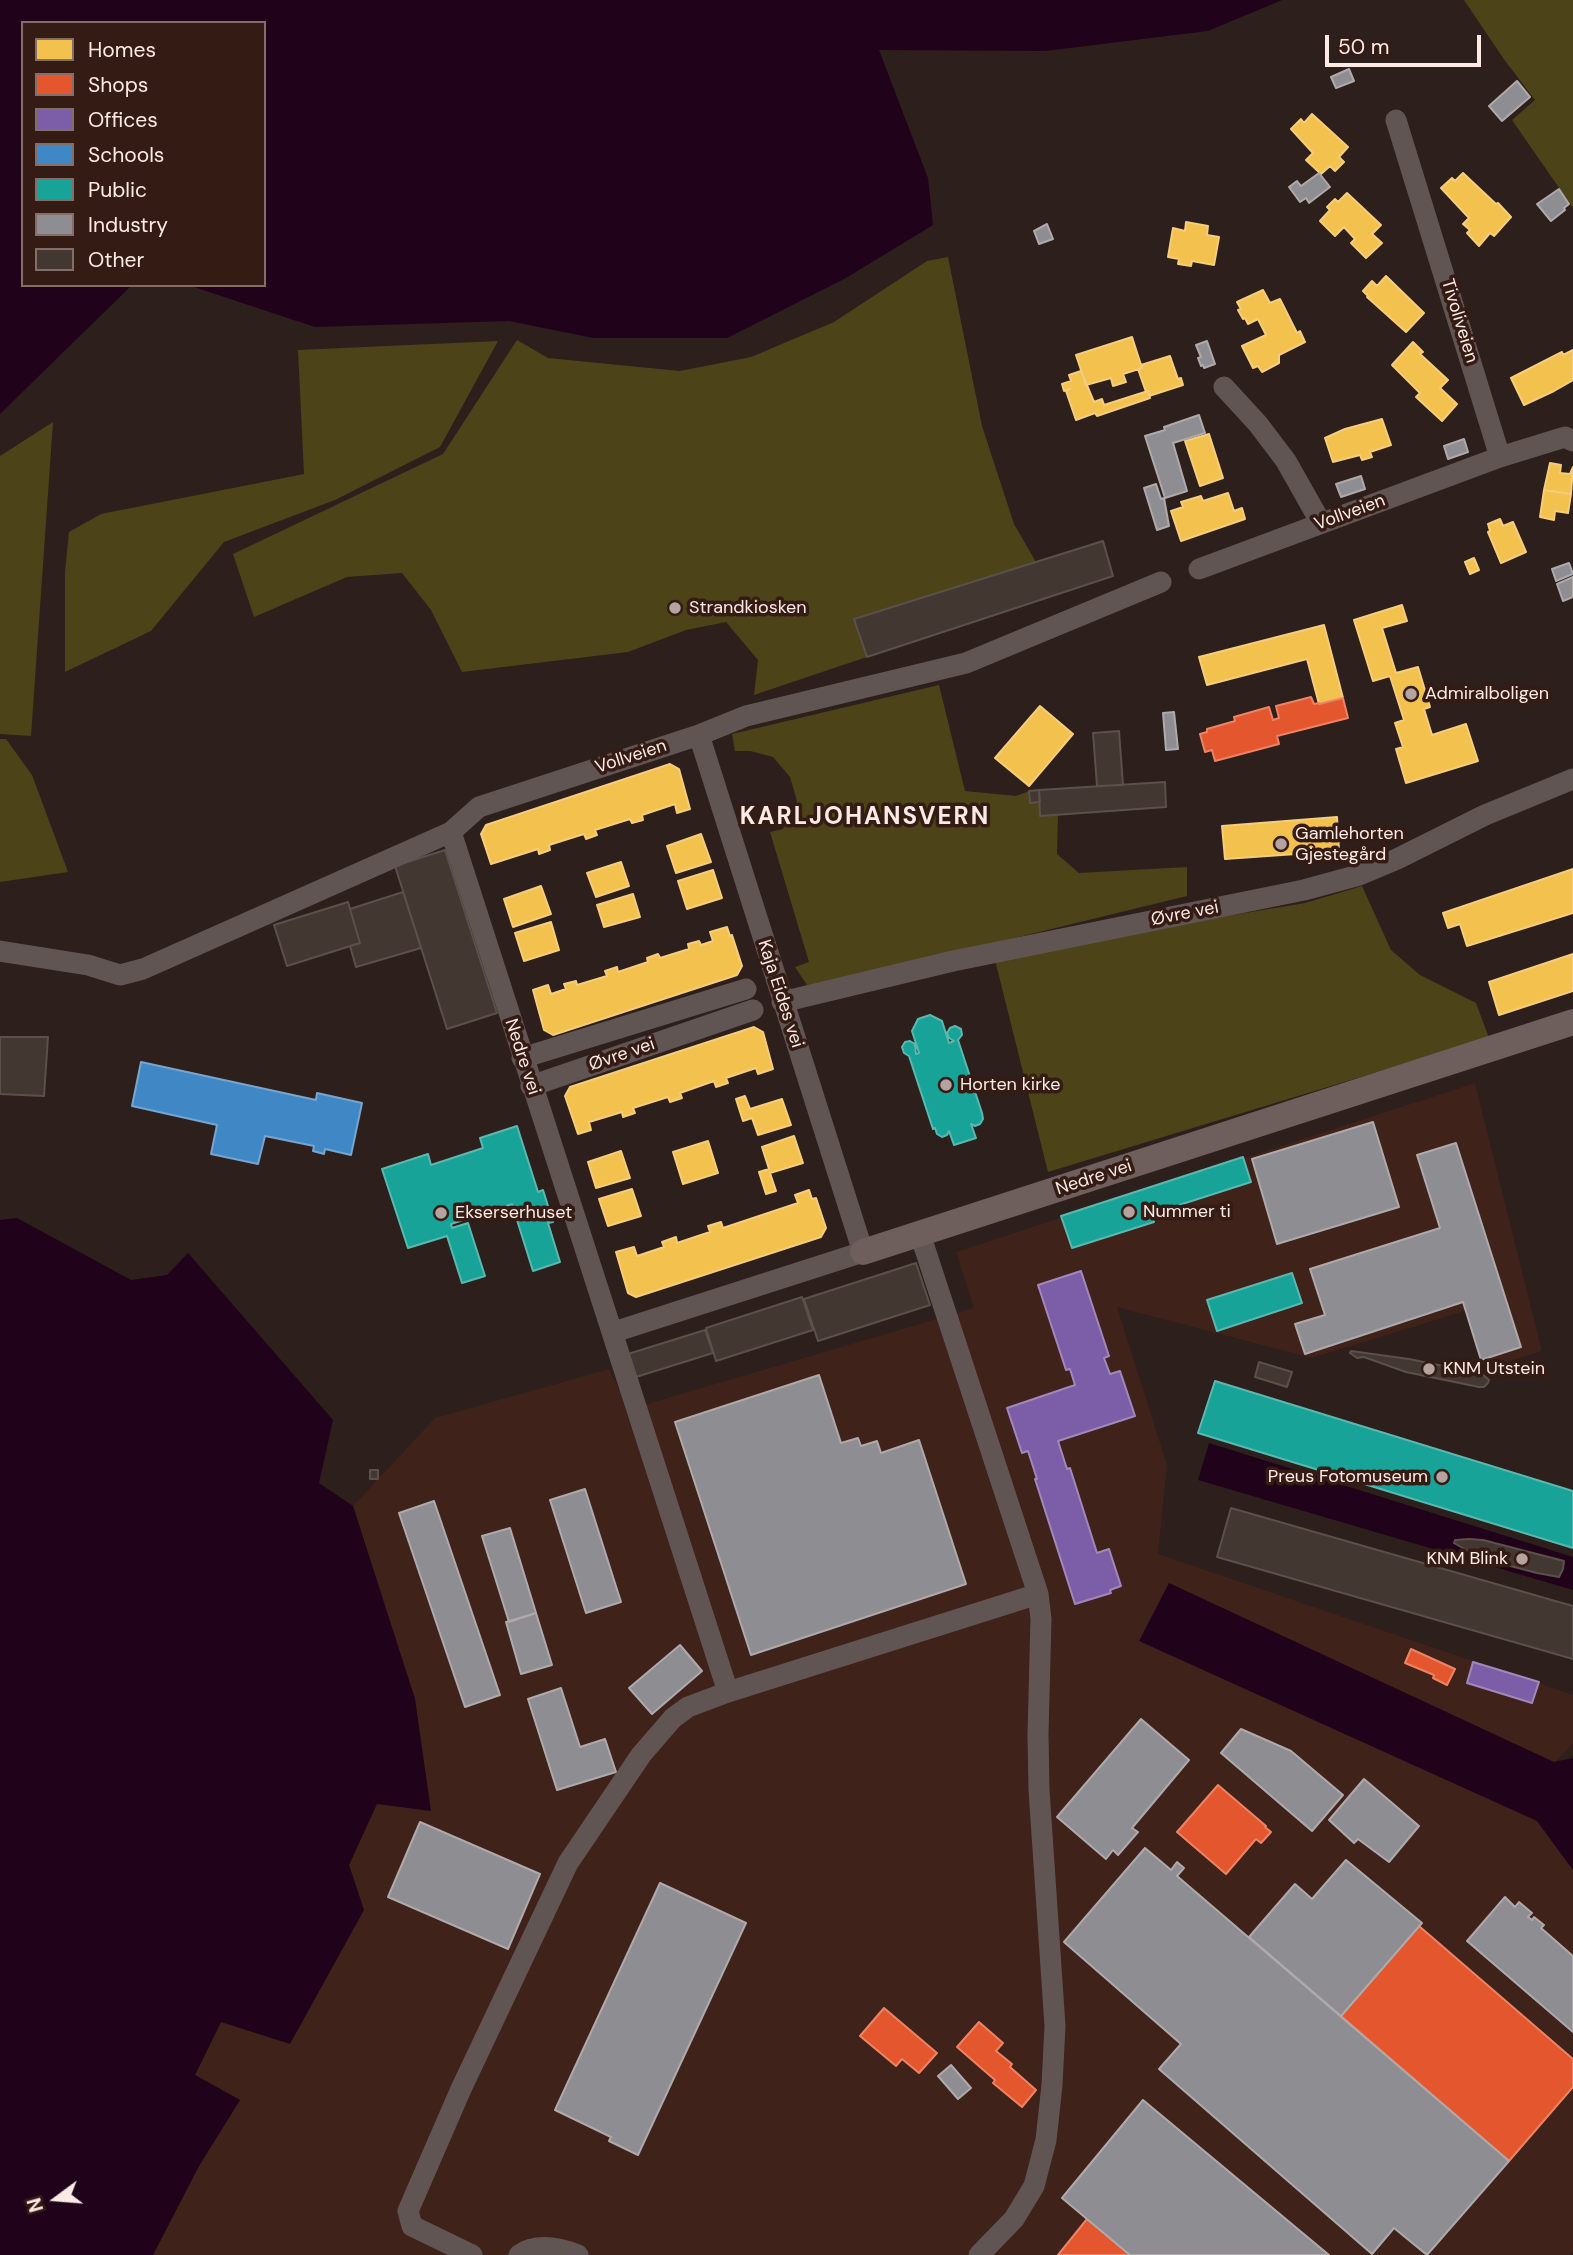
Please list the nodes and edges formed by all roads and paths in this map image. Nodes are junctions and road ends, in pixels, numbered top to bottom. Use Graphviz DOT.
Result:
graph roads {
  1 [pos="1396,120"];
  2 [pos="1224,387"];
  3 [pos="1570,435"];
  4 [pos="1500,457"];
  5 [pos="1321,523"];
  6 [pos="1199,569"];
  7 [pos="1161,582"];
  8 [pos="699,735"];
  9 [pos="1573,779"];
  10 [pos="452,832"];
  11 [pos="0,951"];
  12 [pos="746,989"];
  13 [pos="782,1002"];
  14 [pos="753,1010"];
  15 [pos="1573,1022"];
  16 [pos="522,1058"];
  17 [pos="531,1086"];
  18 [pos="920,1234"];
  19 [pos="863,1252"];
  20 [pos="614,1332"];
  21 [pos="1038,1594"];
  22 [pos="728,1692"];
  23 [pos="472,2255"];
  24 [pos="519,2255"];
  25 [pos="578,2255"];
  26 [pos="979,2255"];
  1 -- 4 [label="street, Tivoliveien"];
  2 -- 5 [label="street"];
  3 -- 4 [label="street"];
  4 -- 5 [label="street, Vollveien"];
  5 -- 6 [label="street, Vollveien"];
  7 -- 8 [label="street, Vollveien"];
  8 -- 10 [label="street, Vollveien"];
  8 -- 13 [label="street, Kaja Eides vei"];
  9 -- 13 [label="street, Øvre vei"];
  10 -- 11 [label="street, Vollveien"];
  10 -- 16 [label="street, Nedre vei"];
  12 -- 16 [label="street, Øvre vei"];
  13 -- 19 [label="street, Kaja Eides vei"];
  14 -- 17 [label="street, Øvre vei"];
  15 -- 18 [label="main road, Nedre vei"];
  16 -- 17 [label="street, Nedre vei"];
  17 -- 20 [label="street, Nedre vei"];
  18 -- 19 [label="main road, Nedre vei"];
  18 -- 21 [label="street"];
  19 -- 20 [label="street, Nedre vei"];
  20 -- 22 [label="street, Nedre vei"];
  21 -- 22 [label="street"];
  21 -- 26 [label="street"];
  22 -- 23 [label="street"];
  24 -- 25 [label="street"];
}
